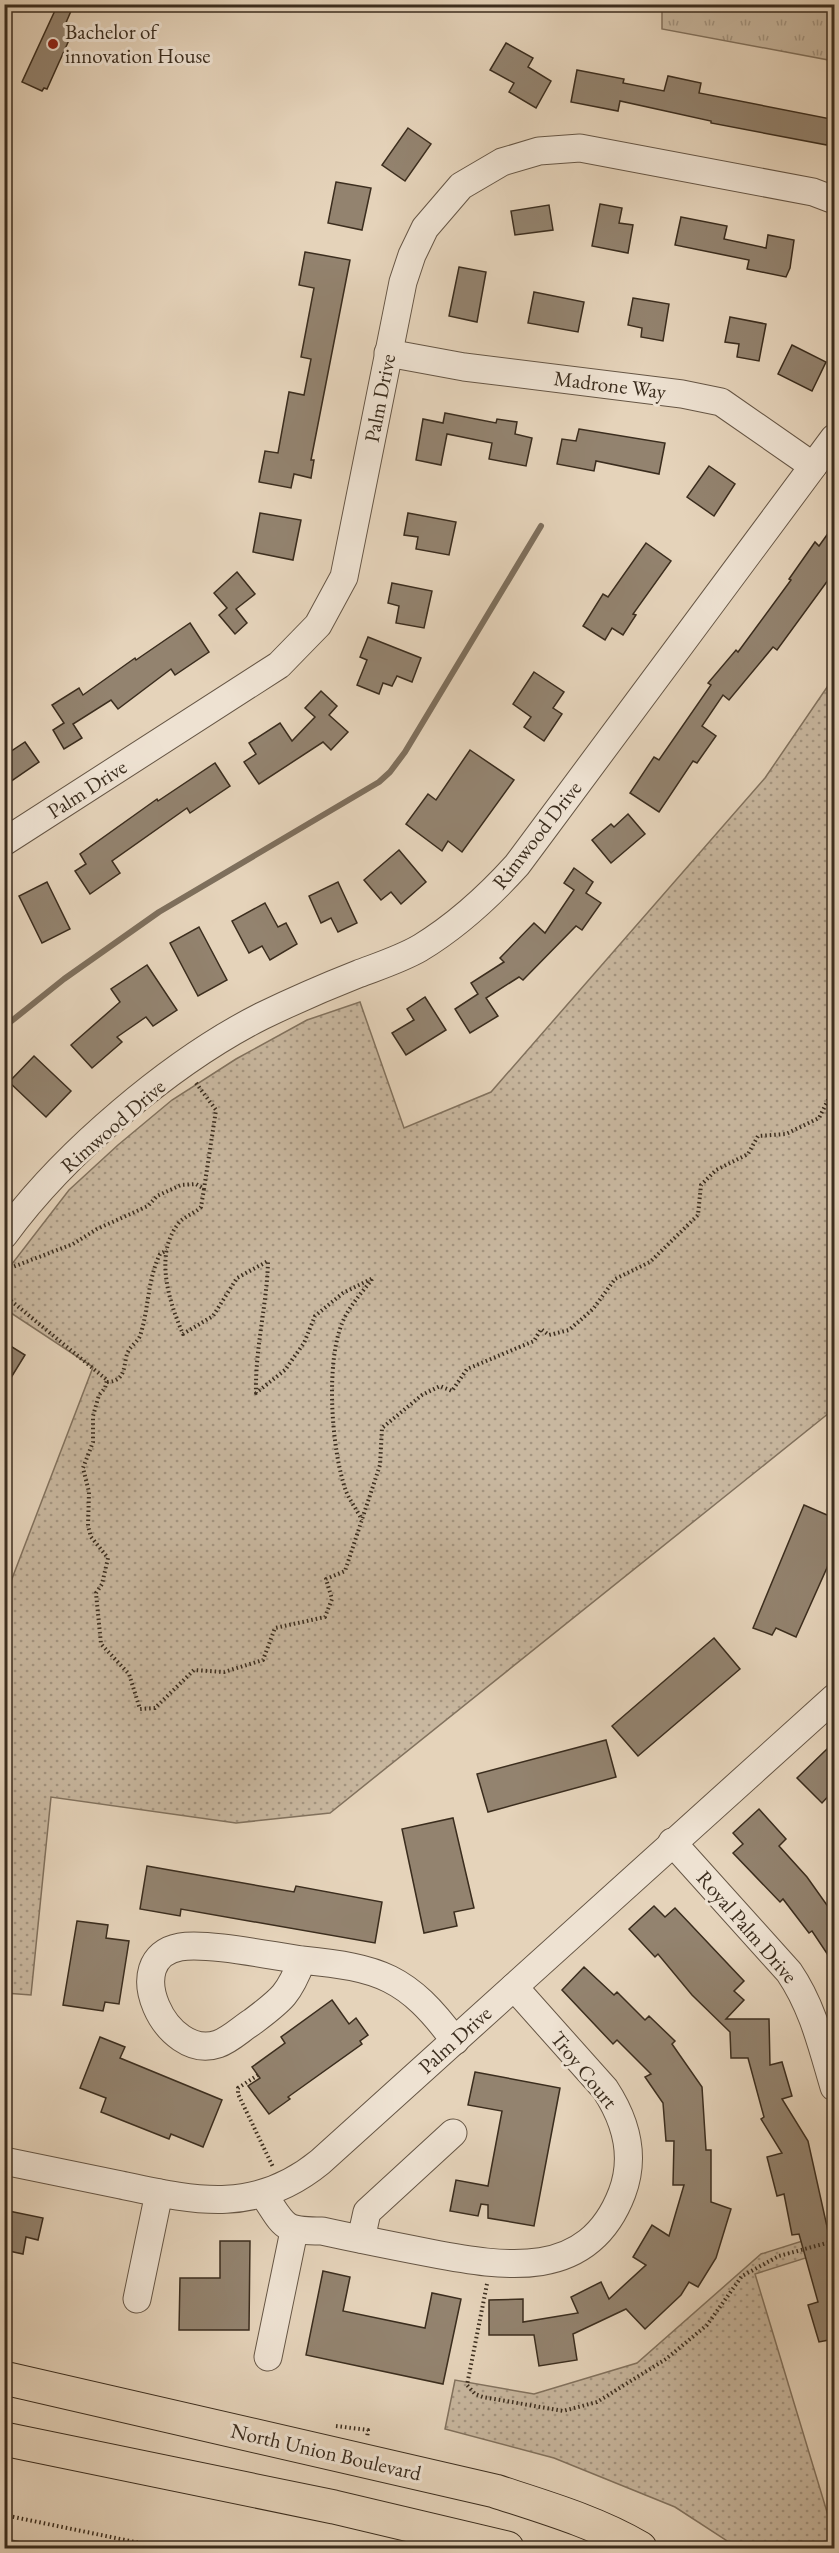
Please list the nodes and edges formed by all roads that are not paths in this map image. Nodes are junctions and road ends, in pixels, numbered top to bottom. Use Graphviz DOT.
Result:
graph roads {
  1 [pos="834,200"];
  2 [pos="388,353"];
  3 [pos="834,438"];
  4 [pos="813,466"];
  5 [pos="4,842"];
  6 [pos="4,1235"];
  7 [pos="834,1698"];
  8 [pos="672,1842"];
  9 [pos="302,1960"];
  10 [pos="514,1987"];
  11 [pos="454,2041"];
  12 [pos="834,2087"];
  13 [pos="453,2133"];
  14 [pos="4,2161"];
  15 [pos="159,2193"];
  16 [pos="263,2194"];
  17 [pos="294,2231"];
  18 [pos="361,2239"];
  19 [pos="136,2299"];
  20 [pos="268,2356"];
  21 [pos="4,2378"];
  22 [pos="4,2439"];
  23 [pos="507,2548"];
  24 [pos="640,2548"];
  1 -- 2 [label="street, Palm Drive"];
  2 -- 4 [label="street, Madrone Way"];
  2 -- 5 [label="street, Palm Drive"];
  3 -- 4 [label="street, Rimwood Drive"];
  4 -- 6 [label="street, Rimwood Drive"];
  7 -- 8 [label="street, Palm Drive"];
  8 -- 10 [label="street, Palm Drive"];
  8 -- 12 [label="street, Royal Palm Drive"];
  9 -- 9 [label="street"];
  9 -- 11 [label="street"];
  10 -- 11 [label="street, Palm Drive"];
  10 -- 18 [label="street, Troy Court"];
  11 -- 16 [label="street, Palm Drive"];
  13 -- 18 [label="street"];
  14 -- 15 [label="street, Palm Drive"];
  15 -- 16 [label="street, Palm Drive"];
  15 -- 19 [label="street"];
  16 -- 17 [label="street"];
  17 -- 18 [label="street, Troy Court"];
  17 -- 20 [label="street"];
  21 -- 24 [label="main road, North Union Boulevard"];
  22 -- 23 [label="main road"];
}
